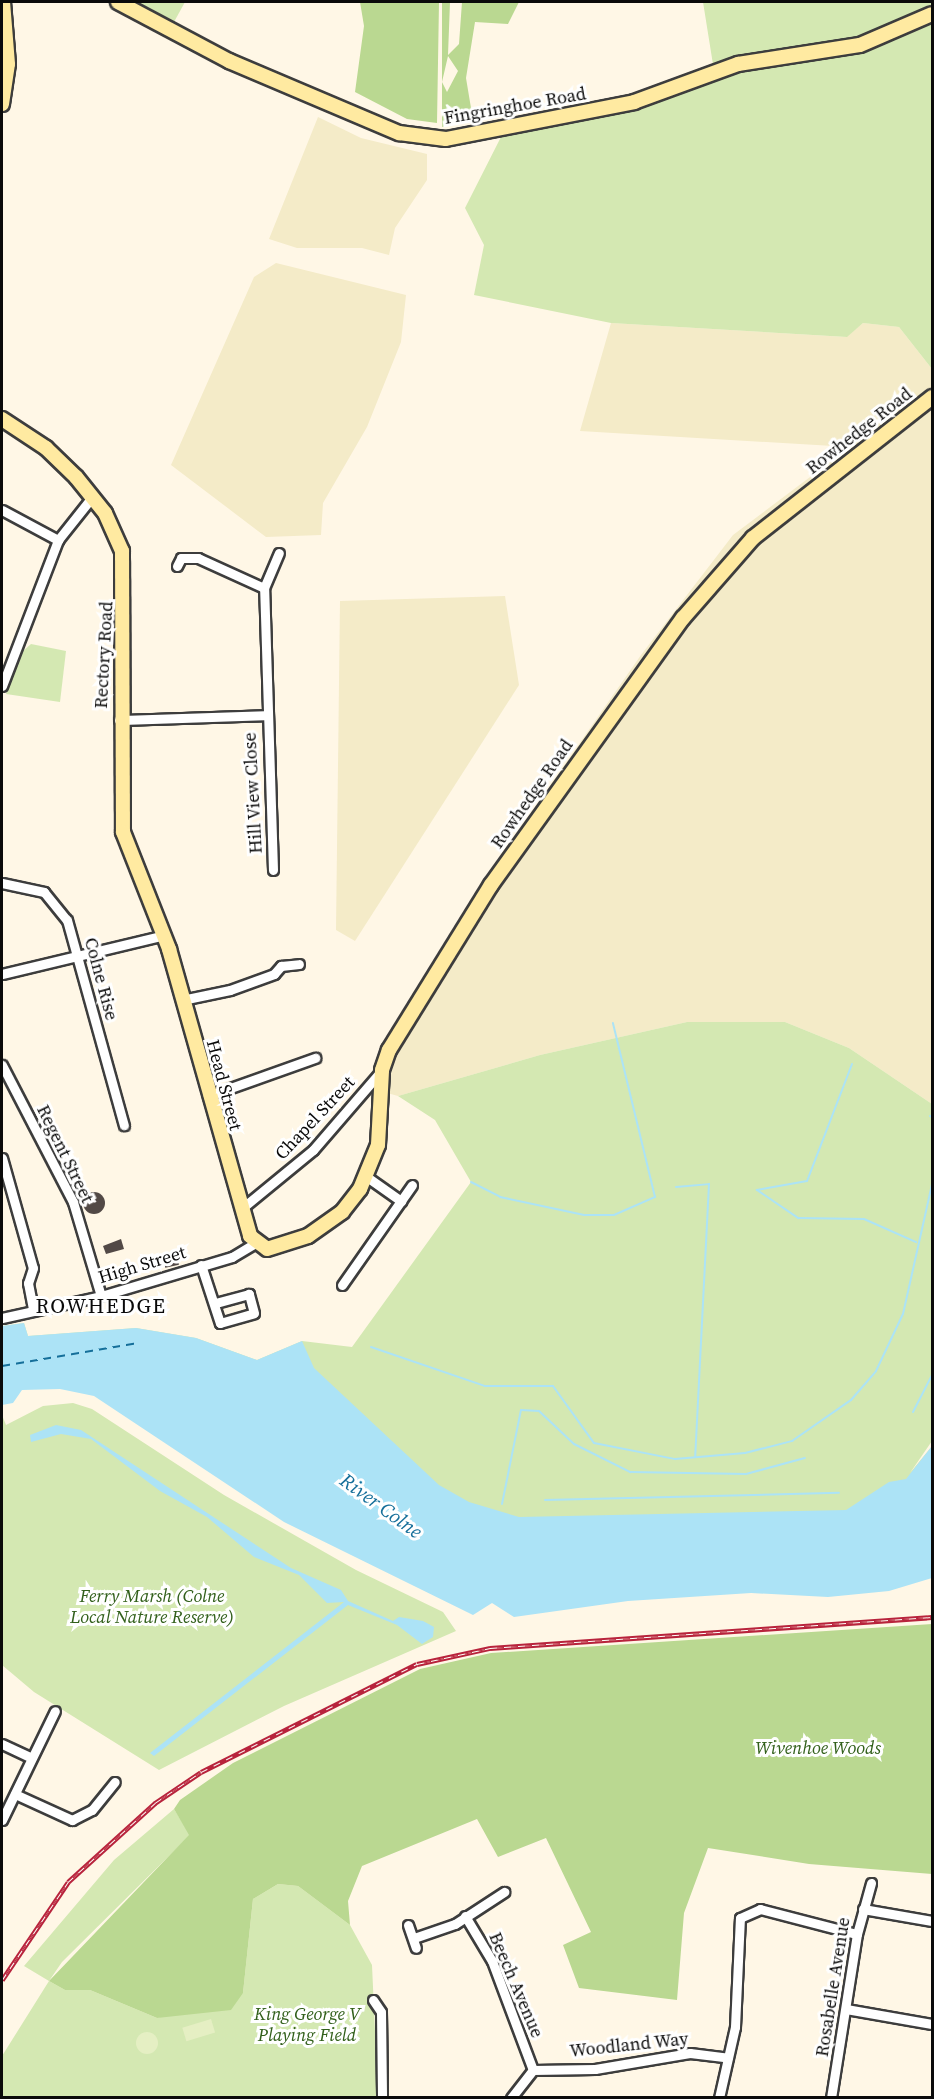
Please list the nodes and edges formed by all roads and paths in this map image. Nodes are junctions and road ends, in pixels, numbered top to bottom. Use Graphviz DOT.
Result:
graph roads {
  1 [pos="3,2"];
  2 [pos="118,2"];
  3 [pos="933,14"];
  4 [pos="2,104"];
  5 [pos="933,397"];
  6 [pos="2,419"];
  7 [pos="93,496"];
  8 [pos="2,510"];
  9 [pos="58,540"];
  10 [pos="279,552"];
  11 [pos="178,558"];
  12 [pos="264,588"];
  13 [pos="2,686"];
  14 [pos="267,715"];
  15 [pos="119,720"];
  16 [pos="273,870"];
  17 [pos="2,883"];
  18 [pos="164,935"];
  19 [pos="77,957"];
  20 [pos="299,964"];
  21 [pos="2,974"];
  22 [pos="182,999"];
  23 [pos="315,1058"];
  24 [pos="2,1065"];
  25 [pos="382,1070"];
  26 [pos="208,1096"];
  27 [pos="124,1125"];
  28 [pos="2,1158"];
  29 [pos="367,1177"];
  30 [pos="412,1185"];
  31 [pos="401,1201"];
  32 [pos="241,1209"];
  33 [pos="254,1244"];
  34 [pos="201,1265"];
  35 [pos="342,1285"];
  36 [pos="101,1296"];
  37 [pos="215,1303"];
  38 [pos="33,1309"];
  39 [pos="2,1318"];
  40 [pos="55,1711"];
  41 [pos="2,1744"];
  42 [pos="30,1757"];
  43 [pos="115,1782"];
  44 [pos="15,1794"];
  45 [pos="2,1820"];
  46 [pos="871,1883"];
  47 [pos="504,1892"];
  48 [pos="863,1910"];
  49 [pos="465,1916"];
  50 [pos="933,1921"];
  51 [pos="408,1925"];
  52 [pos="857,1934"];
  53 [pos="414,1938"];
  54 [pos="416,1948"];
  55 [pos="373,2000"];
  56 [pos="846,2009"];
  57 [pos="933,2024"];
  58 [pos="728,2058"];
  59 [pos="533,2070"];
  60 [pos="382,2097"];
  61 [pos="511,2097"];
  62 [pos="719,2097"];
  63 [pos="831,2097"];
  1 -- 4 [label="street"];
  2 -- 3 [label="street, Fingringhoe Road"];
  5 -- 25 [label="street, Rowhedge Road"];
  6 -- 7 [label="street, Rectory Road"];
  7 -- 9 [label="street"];
  7 -- 15 [label="street, Rectory Road"];
  8 -- 9 [label="street"];
  9 -- 13 [label="street"];
  10 -- 12 [label="street, Hill View Close"];
  11 -- 12 [label="street"];
  12 -- 14 [label="street, Hill View Close"];
  14 -- 15 [label="street, Hill View Close"];
  14 -- 16 [label="street, Hill View Close"];
  15 -- 18 [label="street, Rectory Road"];
  17 -- 19 [label="street, Colne Rise"];
  18 -- 19 [label="street"];
  18 -- 22 [label="street, Head Street"];
  19 -- 21 [label="street"];
  19 -- 27 [label="street, Colne Rise"];
  20 -- 22 [label="street"];
  22 -- 26 [label="street, Head Street"];
  23 -- 26 [label="street"];
  24 -- 36 [label="street, Regent Street"];
  25 -- 29 [label="street, Rowhedge Road"];
  25 -- 32 [label="street, Chapel Street"];
  26 -- 32 [label="street, Head Street"];
  28 -- 38 [label="street"];
  29 -- 31 [label="street"];
  29 -- 33 [label="street, Rowhedge Road"];
  30 -- 31 [label="street"];
  31 -- 35 [label="street"];
  32 -- 33 [label="street, Head Street"];
  33 -- 34 [label="street, High Street"];
  34 -- 36 [label="street, High Street"];
  34 -- 37 [label="street"];
  36 -- 38 [label="street, High Street"];
  38 -- 39 [label="street, High Street"];
  40 -- 42 [label="street"];
  41 -- 42 [label="street"];
  42 -- 44 [label="street"];
  43 -- 44 [label="street"];
  44 -- 45 [label="street"];
  46 -- 48 [label="street, Rosabelle Avenue"];
  47 -- 49 [label="street"];
  48 -- 50 [label="street"];
  48 -- 52 [label="street, Rosabelle Avenue"];
  49 -- 53 [label="street"];
  49 -- 59 [label="street, Beech Avenue"];
  51 -- 53 [label="street"];
  52 -- 56 [label="street, Rosabelle Avenue"];
  52 -- 58 [label="street"];
  53 -- 54 [label="street"];
  55 -- 60 [label="street"];
  56 -- 57 [label="street"];
  56 -- 63 [label="street, Rosabelle Avenue"];
  58 -- 59 [label="street, Woodland Way"];
  58 -- 62 [label="street"];
  59 -- 61 [label="street"];
}
